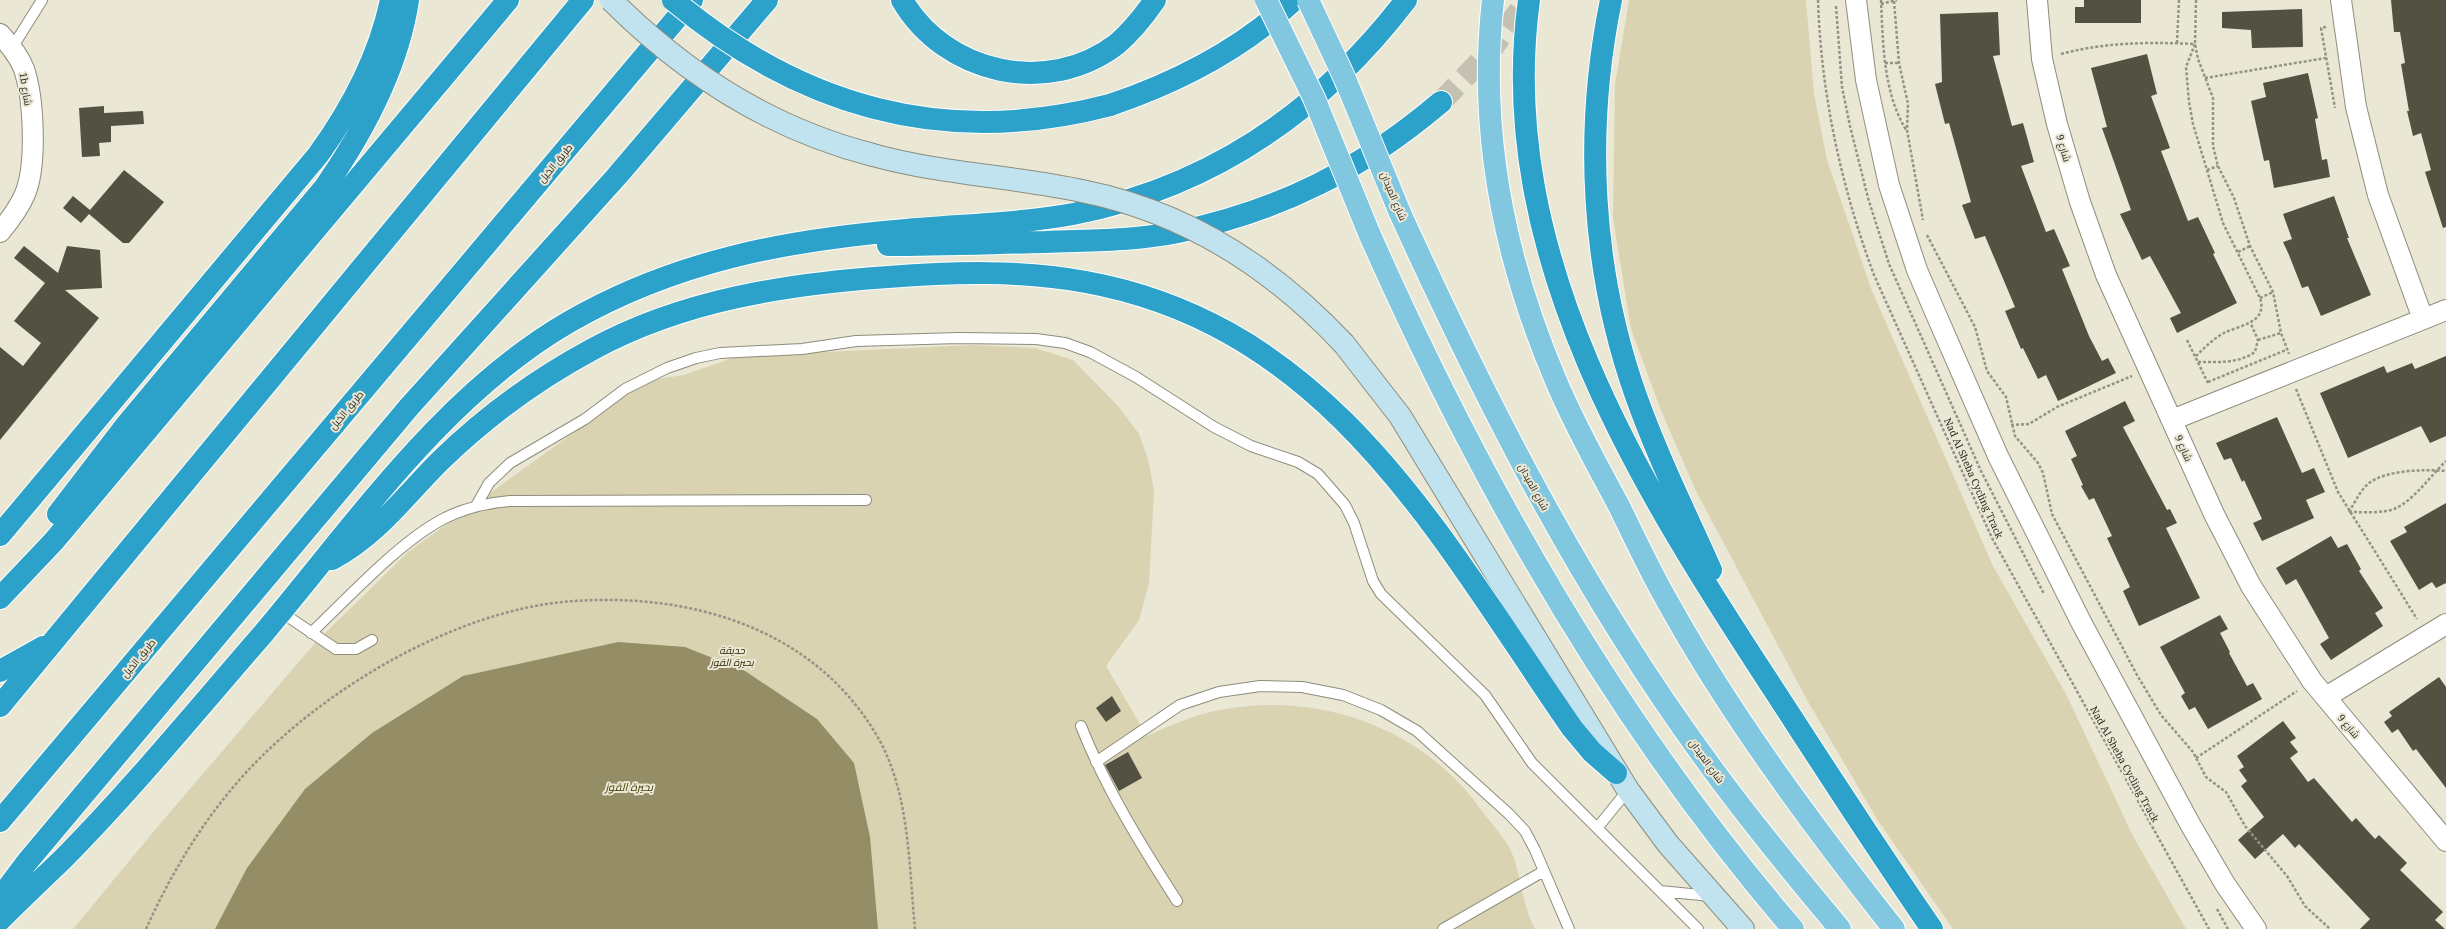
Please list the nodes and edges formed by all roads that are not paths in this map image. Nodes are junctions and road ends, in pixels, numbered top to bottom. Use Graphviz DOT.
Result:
graph roads {
  1 [pos="42,0"];
  2 [pos="391,0"];
  3 [pos="408,0"];
  4 [pos="508,0"];
  5 [pos="583,0"];
  6 [pos="611,0"];
  7 [pos="673,0"];
  8 [pos="692,0"];
  9 [pos="768,0"];
  10 [pos="902,0"];
  11 [pos="1155,0"];
  12 [pos="1266,0"];
  13 [pos="1294,0"];
  14 [pos="1308,0"];
  15 [pos="1406,0"];
  16 [pos="1493,0"];
  17 [pos="1529,0"];
  18 [pos="1611,0"];
  19 [pos="1856,0"];
  20 [pos="2037,0"];
  21 [pos="2341,0"];
  22 [pos="6,41"];
  23 [pos="1441,102"];
  24 [pos="0,232"];
  25 [pos="789,245"];
  26 [pos="2446,310"];
  27 [pos="2423,319"];
  28 [pos="2172,420"];
  29 [pos="866,500"];
  30 [pos="476,506"];
  31 [pos="0,535"];
  32 [pos="320,564"];
  33 [pos="0,591"];
  34 [pos="0,598"];
  35 [pos="281,612"];
  36 [pos="2446,624"];
  37 [pos="311,633"];
  38 [pos="1739,638"];
  39 [pos="372,640"];
  40 [pos="52,642"];
  41 [pos="0,671"];
  42 [pos="2326,697"];
  43 [pos="0,706"];
  44 [pos="1081,726"];
  45 [pos="1096,762"];
  46 [pos="1622,782"];
  47 [pos="0,821"];
  48 [pos="1598,827"];
  49 [pos="2446,841"];
  50 [pos="1544,871"];
  51 [pos="1660,891"];
  52 [pos="1712,896"];
  53 [pos="0,898"];
  54 [pos="1177,901"];
  55 [pos="0,920"];
  56 [pos="1443,929"];
  57 [pos="1569,929"];
  58 [pos="1698,929"];
  59 [pos="1743,929"];
  60 [pos="1793,929"];
  61 [pos="1840,929"];
  62 [pos="1894,929"];
  63 [pos="1932,929"];
  64 [pos="2256,929"];
  1 -- 22 [label="lane"];
  2 -- 31 [label="highway"];
  3 -- 33 [label="highway"];
  4 -- 34 [label="highway"];
  5 -- 40 [label="highway"];
  6 -- 46 [label="main road, bridge"];
  7 -- 13 [label="highway, bridge"];
  8 -- 47 [label="highway, طريق الخيل"];
  9 -- 53 [label="highway"];
  10 -- 11 [label="highway"];
  12 -- 60 [label="main road, bridge"];
  14 -- 61 [label="main road, شارع الميدان, bridge"];
  15 -- 25 [label="highway"];
  16 -- 62 [label="main road"];
  17 -- 38 [label="highway"];
  18 -- 38 [label="highway"];
  19 -- 64 [label="street"];
  20 -- 28 [label="street, شارع 9"];
  21 -- 27 [label="street"];
  22 -- 24 [label="street, 1b شارع"];
  23 -- 25 [label="highway"];
  25 -- 32 [label="highway"];
  26 -- 27 [label="street"];
  27 -- 28 [label="street"];
  28 -- 42 [label="street, شارع 9"];
  29 -- 30 [label="lane"];
  30 -- 37 [label="lane"];
  30 -- 48 [label="lane"];
  32 -- 35 [label="highway"];
  32 -- 46 [label="highway"];
  35 -- 37 [label="lane"];
  35 -- 55 [label="highway"];
  36 -- 42 [label="street"];
  37 -- 39 [label="lane"];
  38 -- 63 [label="highway"];
  40 -- 41 [label="highway"];
  40 -- 43 [label="highway"];
  42 -- 49 [label="street, شارع 9"];
  44 -- 45 [label="lane"];
  45 -- 50 [label="lane"];
  45 -- 54 [label="lane"];
  46 -- 48 [label="lane"];
  46 -- 52 [label="main road"];
  48 -- 51 [label="lane"];
  50 -- 56 [label="lane"];
  50 -- 57 [label="lane"];
  51 -- 52 [label="lane"];
  51 -- 58 [label="lane"];
  52 -- 59 [label="main road"];
}
